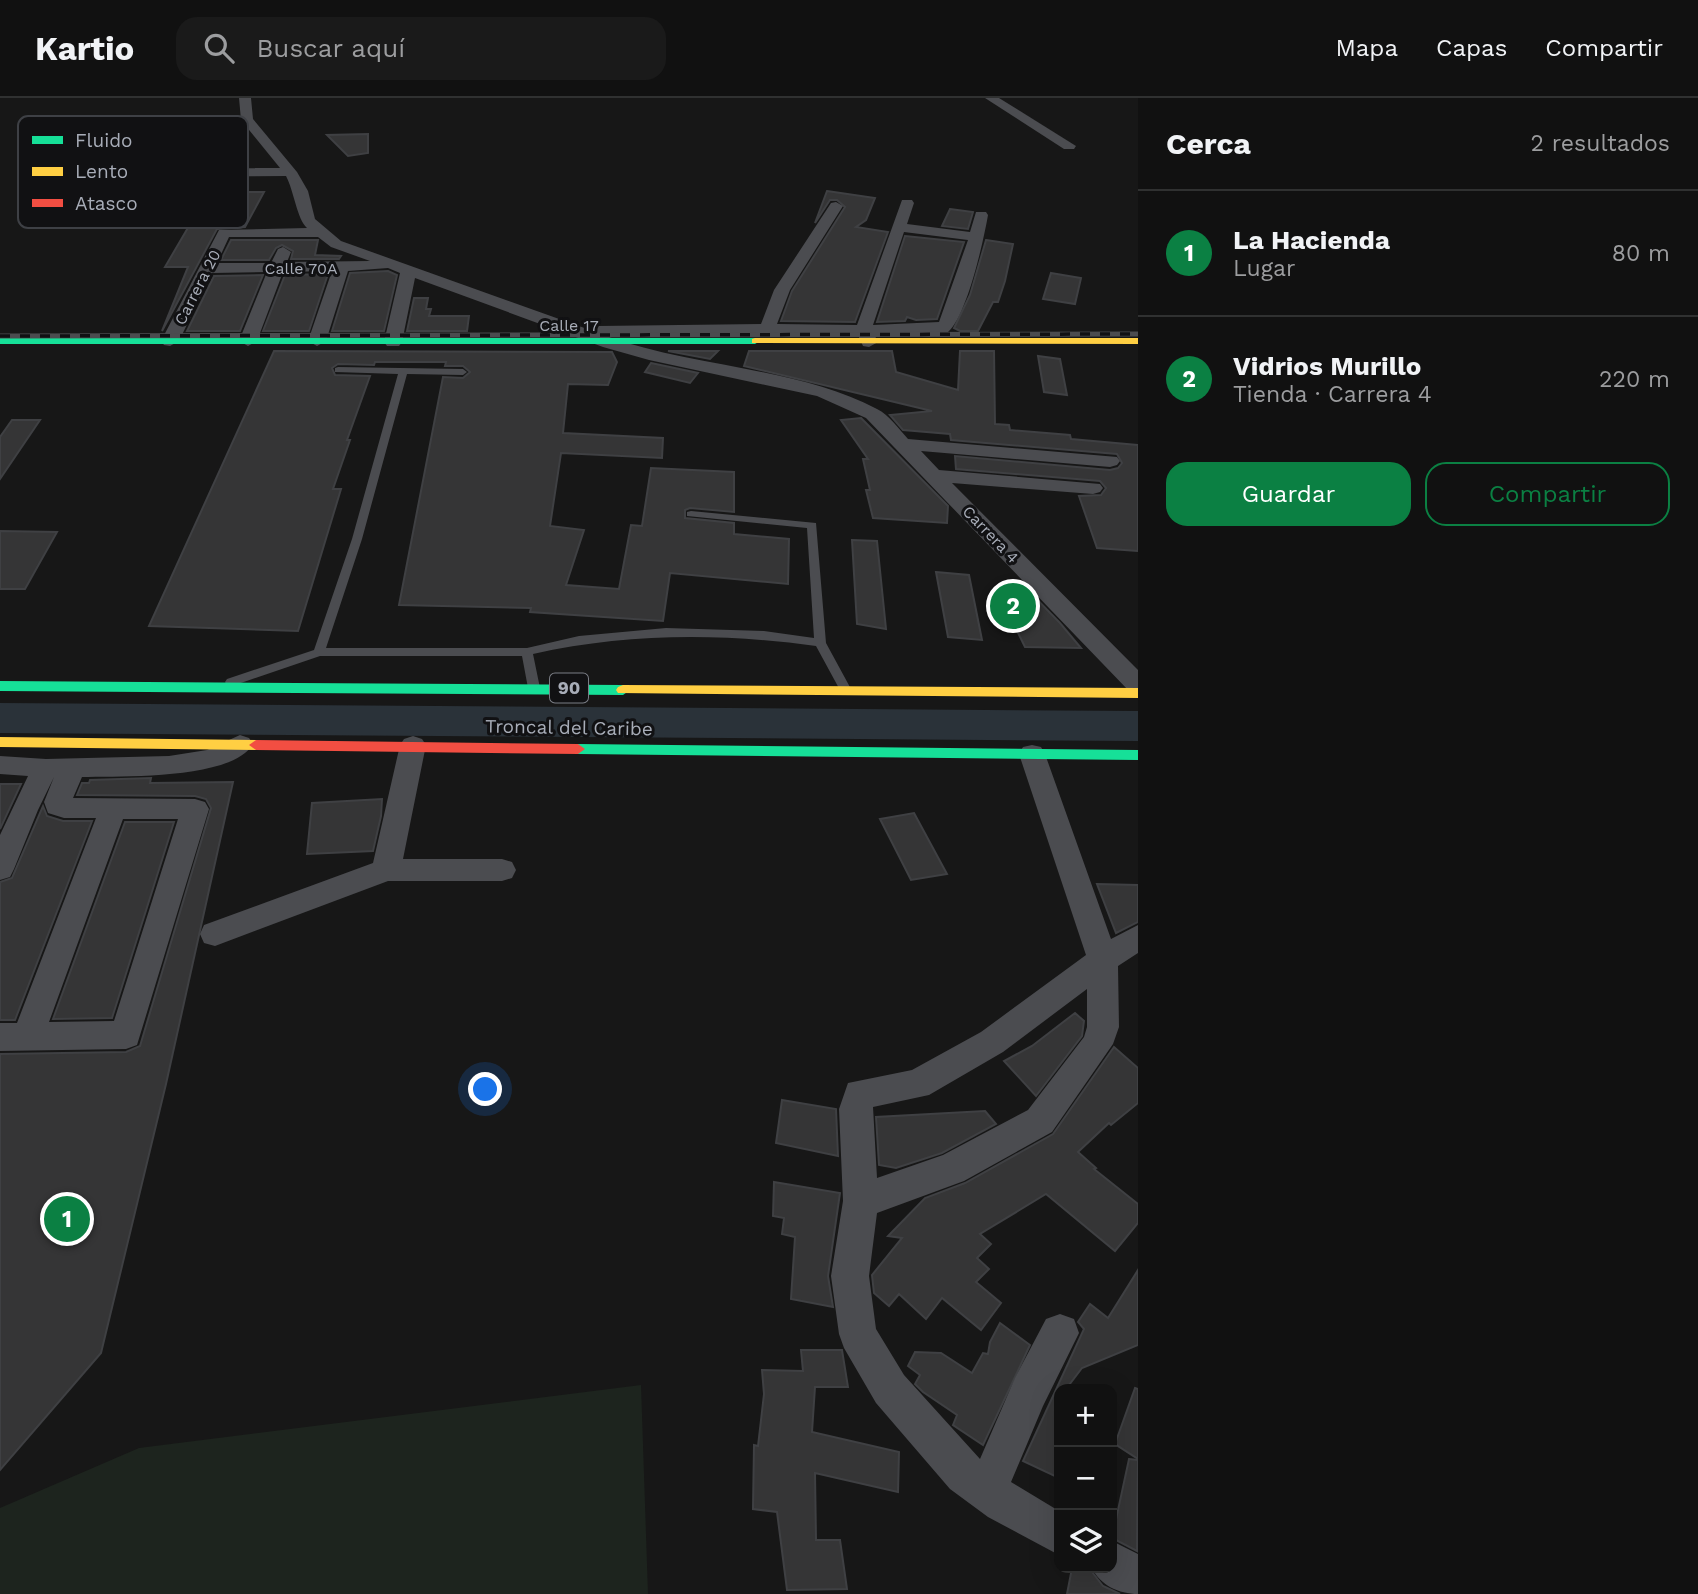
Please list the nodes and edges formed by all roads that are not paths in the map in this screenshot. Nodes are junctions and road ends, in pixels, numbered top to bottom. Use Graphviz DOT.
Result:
graph roads {
  1 [pos="245,98"];
  2 [pos="991,98"];
  3 [pos="247,116"];
  4 [pos="248,121"];
  5 [pos="1069,146"];
  6 [pos="248,173"];
  7 [pos="290,173"];
  8 [pos="907,203"];
  9 [pos="836,206"];
  10 [pos="981,215"];
  11 [pos="898,228"];
  12 [pos="322,232"];
  13 [pos="290,233"];
  14 [pos="978,237"];
  15 [pos="402,267"];
  16 [pos="207,268"];
  17 [pos="275,268"];
  18 [pos="341,268"];
  19 [pos="767,329"];
  20 [pos="576,331"];
  21 [pos="867,336"];
  22 [pos="0,341"];
  23 [pos="170,341"];
  24 [pos="248,341"];
  25 [pos="317,341"];
  26 [pos="393,341"];
  27 [pos="1138,341"];
  28 [pos="609,343"];
  29 [pos="338,370"];
  30 [pos="403,372"];
  31 [pos="463,372"];
  32 [pos="902,444"];
  33 [pos="1110,461"];
  34 [pos="932,475"];
  35 [pos="1093,488"];
  36 [pos="691,514"];
  37 [pos="820,643"];
  38 [pos="319,652"];
  39 [pos="527,652"];
  40 [pos="1138,685"];
  41 [pos="0,686"];
  42 [pos="216,687"];
  43 [pos="534,688"];
  44 [pos="845,689"];
  45 [pos="1138,693"];
  46 [pos="0,742"];
  47 [pos="240,744"];
  48 [pos="413,746"];
  49 [pos="1032,754"];
  50 [pos="1138,755"];
  51 [pos="0,765"];
  52 [pos="60,768"];
  53 [pos="113,809"];
  54 [pos="0,869"];
  55 [pos="386,870"];
  56 [pos="502,870"];
  57 [pos="215,934"];
  58 [pos="1138,937"];
  59 [pos="1103,960"];
  60 [pos="14,1037"];
  61 [pos="861,1201"];
  62 [pos="1060,1334"];
  63 [pos="987,1491"];
  64 [pos="1054,1531"];
  65 [pos="1117,1566"];
  66 [pos="1138,1578"];
  1 -- 3 [label="street"];
  2 -- 5 [label="street"];
  4 -- 7 [label="street"];
  6 -- 7 [label="street"];
  7 -- 12 [label="street"];
  8 -- 11 [label="street"];
  9 -- 19 [label="street"];
  10 -- 14 [label="street"];
  11 -- 14 [label="street"];
  11 -- 21 [label="street"];
  12 -- 13 [label="street"];
  12 -- 15 [label="street"];
  13 -- 16 [label="street, Carrera 20"];
  13 -- 17 [label="street"];
  14 -- 21 [label="street"];
  15 -- 18 [label="street, Calle 70A"];
  15 -- 20 [label="street"];
  15 -- 26 [label="street"];
  16 -- 17 [label="street, Calle 70A"];
  16 -- 23 [label="street, Carrera 20"];
  17 -- 18 [label="street, Calle 70A"];
  17 -- 24 [label="street"];
  18 -- 25 [label="street"];
  19 -- 20 [label="street"];
  19 -- 21 [label="street"];
  20 -- 28 [label="street"];
  21 -- 27 [label="main road, Calle 17"];
  21 -- 28 [label="main road, Calle 17"];
  22 -- 23 [label="main road, Calle 17"];
  23 -- 24 [label="main road, Calle 17"];
  24 -- 25 [label="main road, Calle 17"];
  25 -- 26 [label="main road, Calle 17"];
  26 -- 28 [label="main road, Calle 17"];
  28 -- 32 [label="street, Carrera 4"];
  29 -- 30 [label="lane"];
  30 -- 31 [label="lane"];
  30 -- 38 [label="lane"];
  32 -- 33 [label="street"];
  32 -- 34 [label="street, Carrera 4"];
  34 -- 35 [label="street"];
  34 -- 40 [label="street, Carrera 4"];
  36 -- 37 [label="lane"];
  37 -- 39 [label="lane"];
  37 -- 44 [label="lane"];
  38 -- 39 [label="lane"];
  38 -- 42 [label="lane"];
  39 -- 43 [label="lane"];
  41 -- 42 [label="main road, Troncal del Caribe / 90"];
  42 -- 43 [label="main road, Troncal del Caribe / 90"];
  43 -- 44 [label="main road, Troncal del Caribe / 90"];
  44 -- 45 [label="main road, Troncal del Caribe / 90"];
  46 -- 47 [label="main road, Troncal del Caribe"];
  47 -- 48 [label="main road, Troncal del Caribe"];
  47 -- 52 [label="street"];
  48 -- 49 [label="main road, Troncal del Caribe"];
  48 -- 55 [label="street"];
  49 -- 50 [label="main road, Troncal del Caribe"];
  49 -- 59 [label="street"];
  51 -- 52 [label="street"];
  52 -- 53 [label="street"];
  52 -- 54 [label="street"];
  53 -- 60 [label="street"];
  53 -- 60 [label="street"];
  55 -- 56 [label="street"];
  55 -- 57 [label="street"];
  58 -- 59 [label="street"];
  59 -- 61 [label="street"];
  59 -- 61 [label="street"];
  61 -- 63 [label="street"];
  62 -- 63 [label="street"];
  63 -- 64 [label="street"];
  65 -- 66 [label="street"];
}
